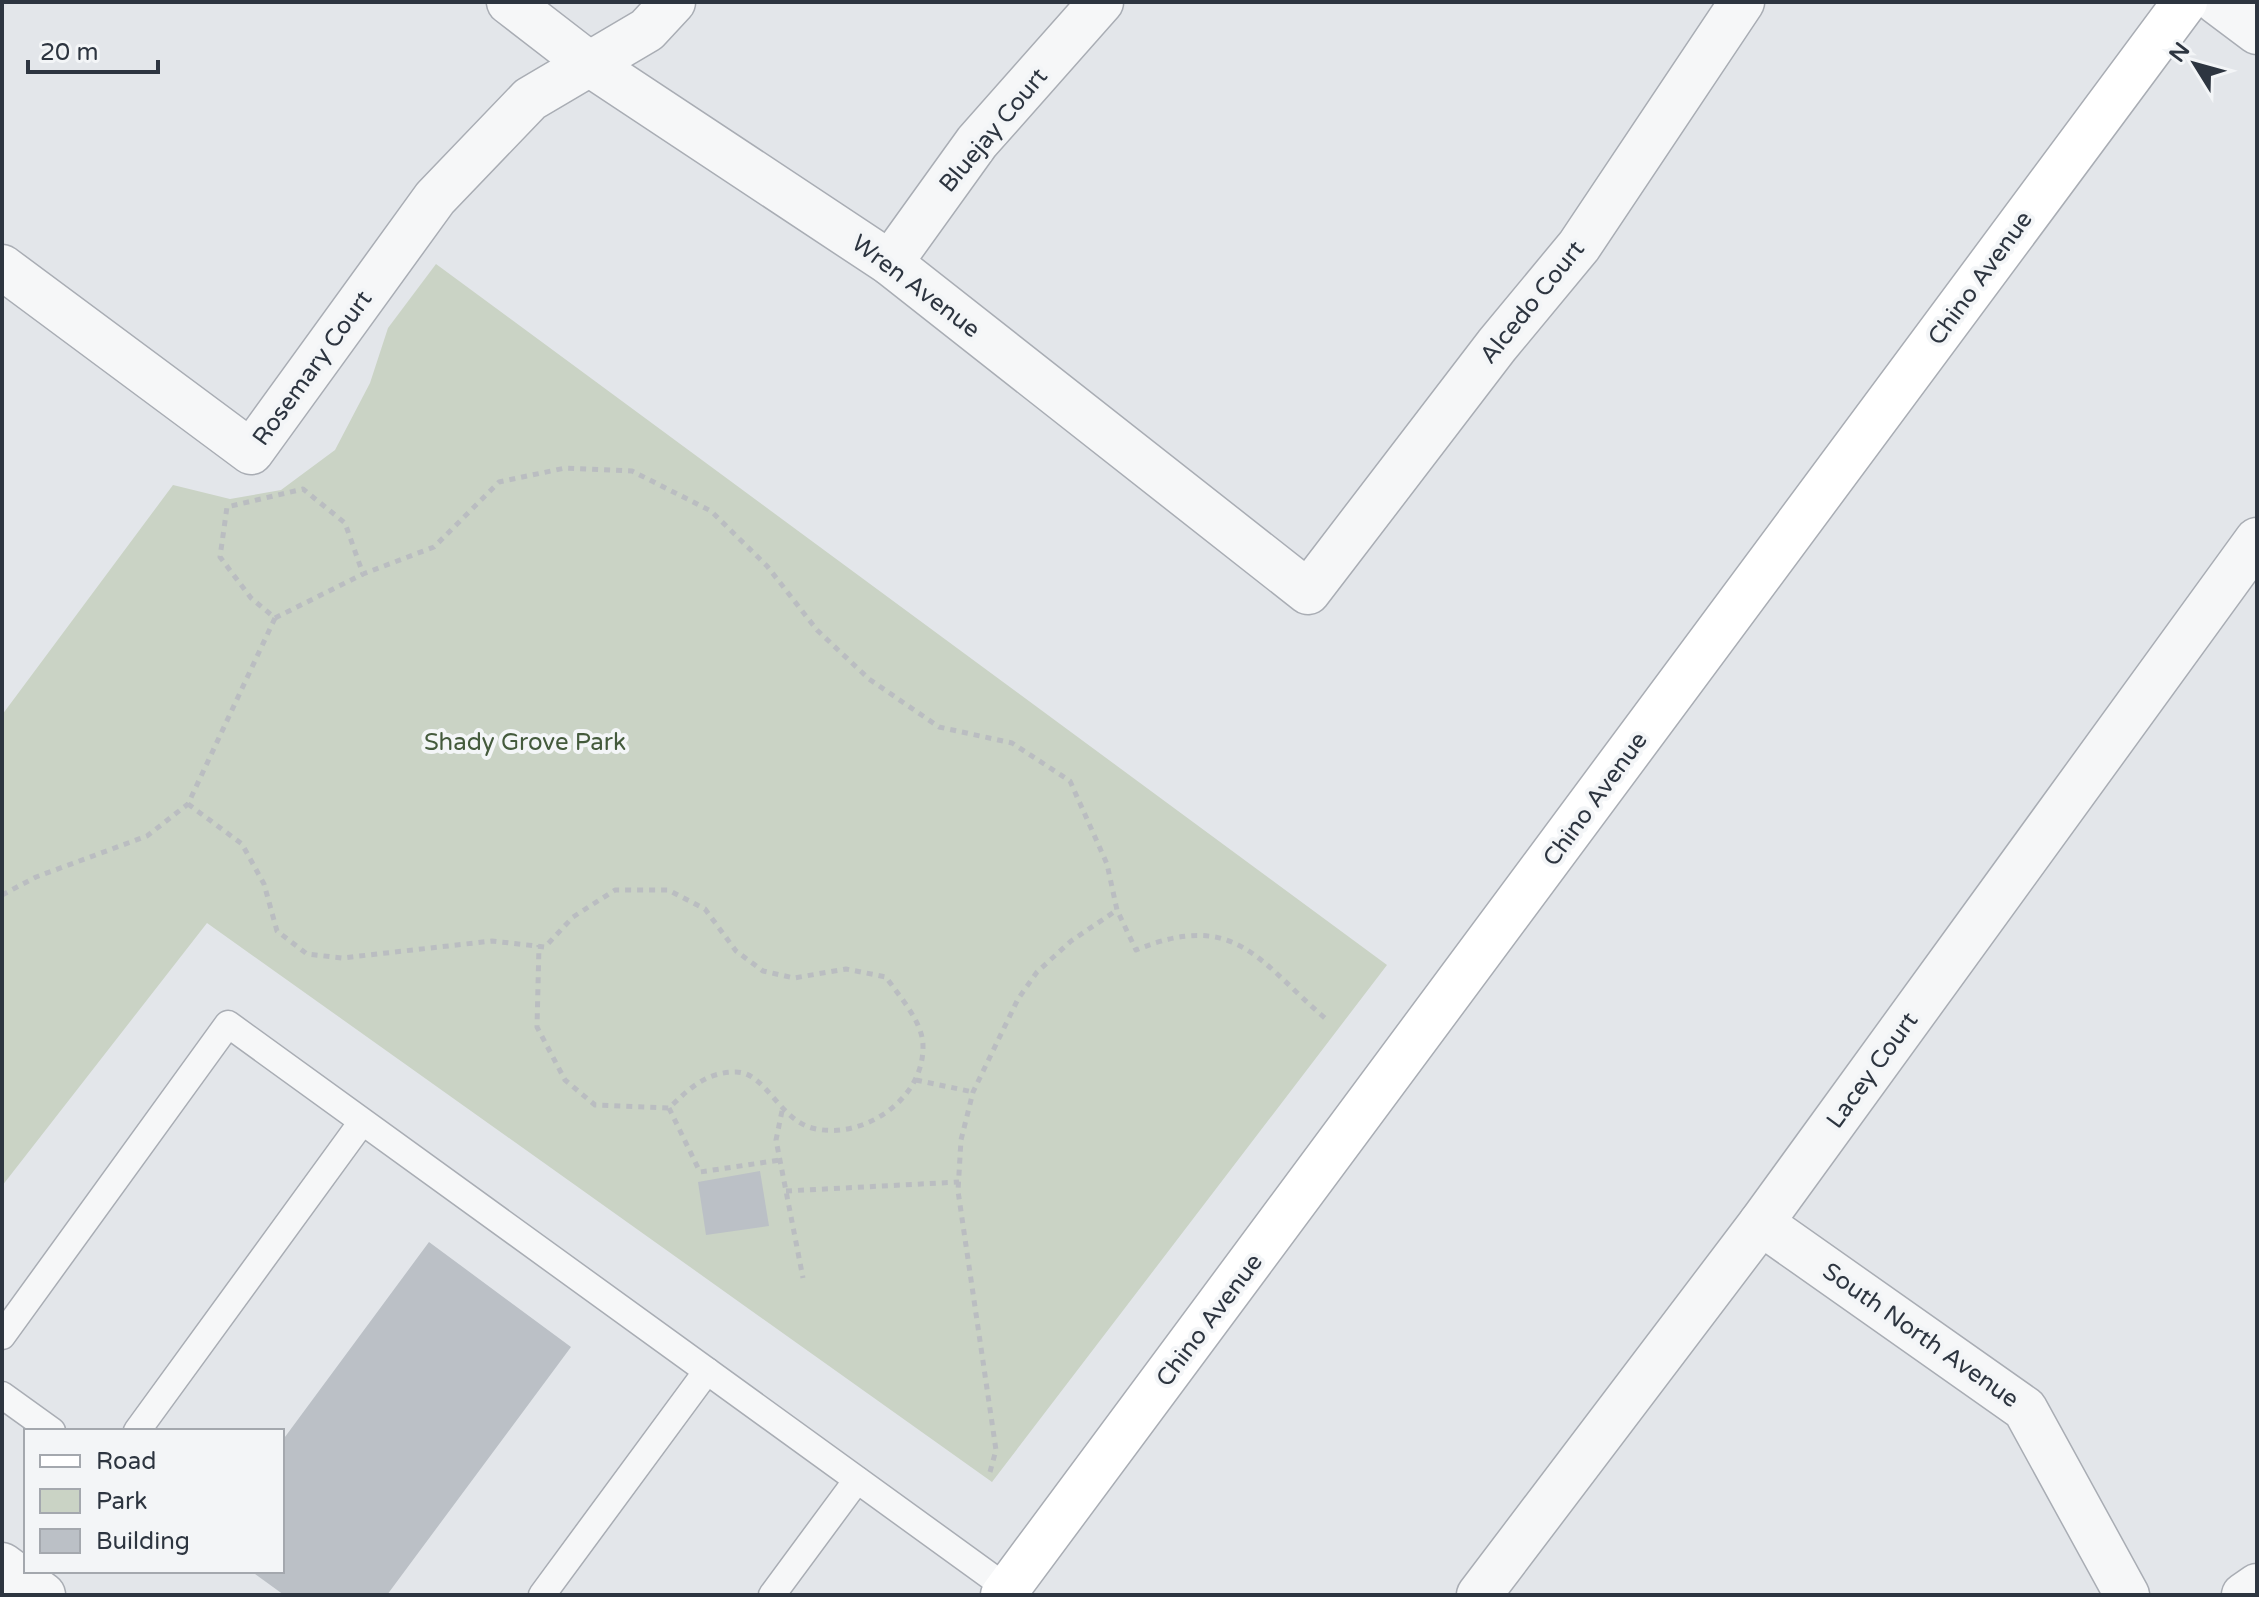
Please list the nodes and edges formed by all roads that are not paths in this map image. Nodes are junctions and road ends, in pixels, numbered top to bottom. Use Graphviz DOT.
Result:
graph roads {
  1 [pos="509,2"];
  2 [pos="673,2"];
  3 [pos="1101,2"];
  4 [pos="1742,2"];
  5 [pos="2185,2"];
  6 [pos="2217,2"];
  7 [pos="2257,32"];
  8 [pos="588,63"];
  9 [pos="890,263"];
  10 [pos="2,267"];
  11 [pos="2257,540"];
  12 [pos="1308,592"];
  13 [pos="362,1122"];
  14 [pos="1761,1223"];
  15 [pos="2,1336"];
  16 [pos="707,1371"];
  17 [pos="2,1395"];
  18 [pos="49,1429"];
  19 [pos="138,1429"];
  20 [pos="857,1480"];
  21 [pos="2257,1586"];
  22 [pos="1006,1592"];
  23 [pos="542,1595"];
  24 [pos="772,1595"];
  25 [pos="1479,1595"];
  26 [pos="2127,1595"];
  27 [pos="2244,1595"];
  1 -- 8 [label="street, Wren Avenue"];
  2 -- 8 [label="street"];
  3 -- 9 [label="street, Bluejay Court"];
  4 -- 12 [label="street, Alcedo Court"];
  5 -- 22 [label="main road, Chino Avenue"];
  6 -- 7 [label="street"];
  8 -- 9 [label="street, Wren Avenue"];
  8 -- 10 [label="street, Rosemary Court"];
  9 -- 12 [label="street, Wren Avenue"];
  11 -- 14 [label="street, Lacey Court"];
  13 -- 15 [label="lane"];
  13 -- 16 [label="lane"];
  13 -- 19 [label="lane"];
  14 -- 25 [label="street, Lacey Court"];
  14 -- 26 [label="street, South North Avenue"];
  16 -- 20 [label="lane"];
  16 -- 23 [label="lane"];
  17 -- 18 [label="lane"];
  20 -- 22 [label="lane"];
  20 -- 24 [label="lane"];
  21 -- 27 [label="street"];
}
